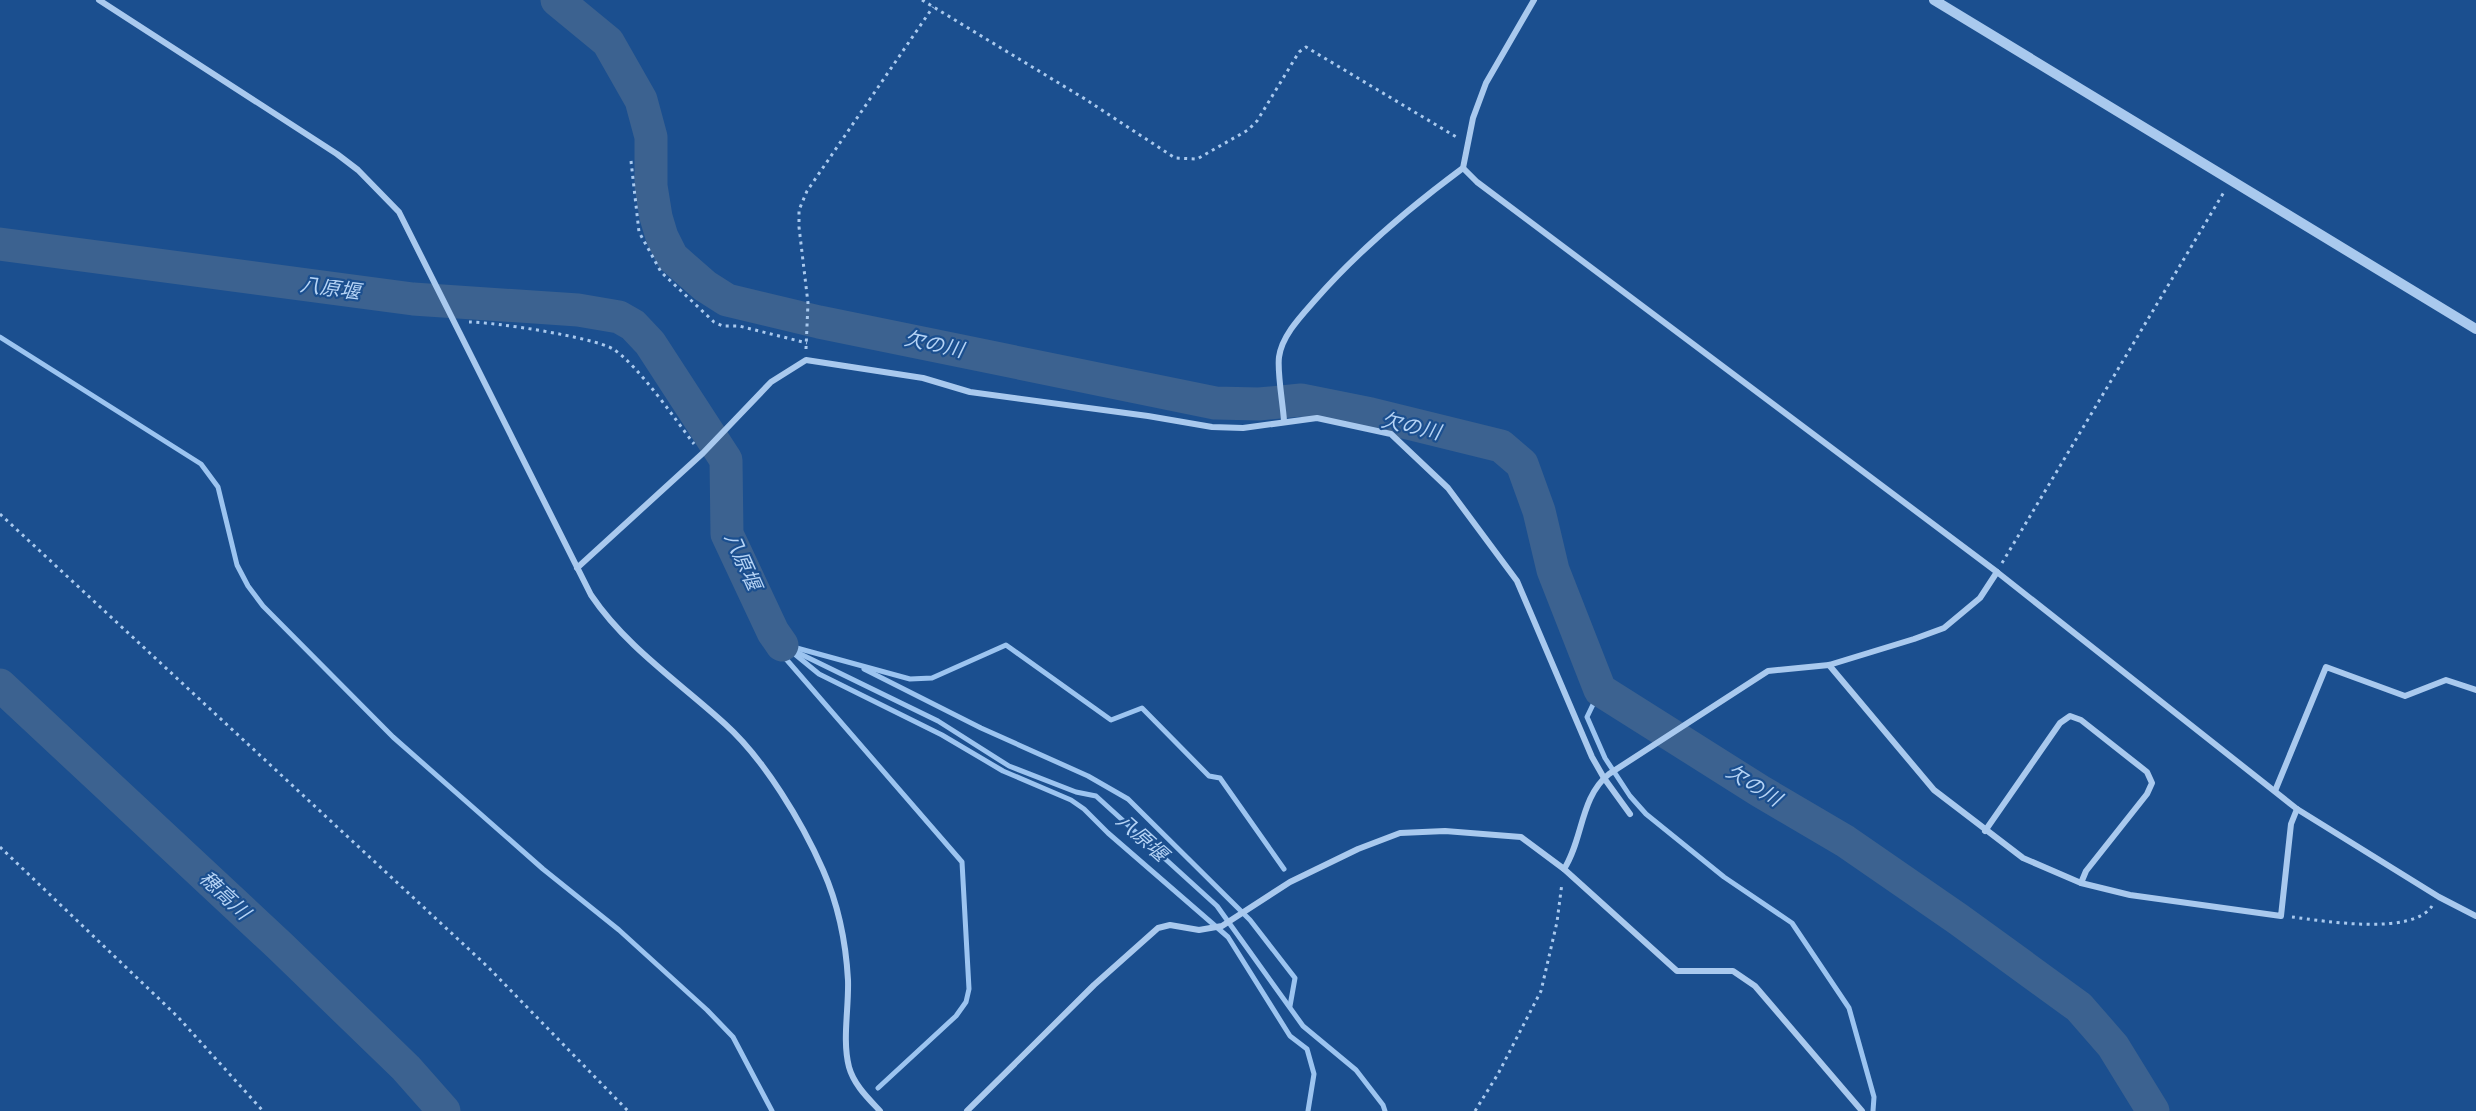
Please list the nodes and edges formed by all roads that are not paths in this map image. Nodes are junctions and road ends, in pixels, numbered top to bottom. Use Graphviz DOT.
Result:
graph roads {
  1 [pos="99,0"];
  2 [pos="1534,0"];
  3 [pos="1934,0"];
  4 [pos="1463,168"];
  5 [pos="2476,329"];
  6 [pos="1284,421"];
  7 [pos="577,568"];
  8 [pos="1997,572"];
  9 [pos="1829,665"];
  10 [pos="2476,690"];
  11 [pos="1606,776"];
  12 [pos="2275,791"];
  13 [pos="2297,809"];
  14 [pos="1630,814"];
  15 [pos="1985,831"];
  16 [pos="1564,869"];
  17 [pos="2081,883"];
  18 [pos="2476,916"];
  19 [pos="880,1111"];
  20 [pos="967,1111"];
  21 [pos="1862,1111"];
  1 -- 7 [label="street"];
  2 -- 4 [label="street"];
  3 -- 5 [label="street"];
  4 -- 6 [label="street"];
  4 -- 8 [label="street"];
  6 -- 7 [label="street"];
  6 -- 11 [label="street"];
  7 -- 19 [label="street"];
  8 -- 9 [label="street"];
  8 -- 12 [label="street"];
  9 -- 11 [label="street"];
  9 -- 15 [label="street"];
  10 -- 12 [label="street"];
  11 -- 14 [label="street"];
  11 -- 16 [label="street"];
  12 -- 13 [label="street"];
  13 -- 17 [label="street"];
  13 -- 18 [label="street"];
  15 -- 17 [label="street"];
  15 -- 17 [label="street"];
  16 -- 20 [label="street"];
  16 -- 21 [label="street"];
}
